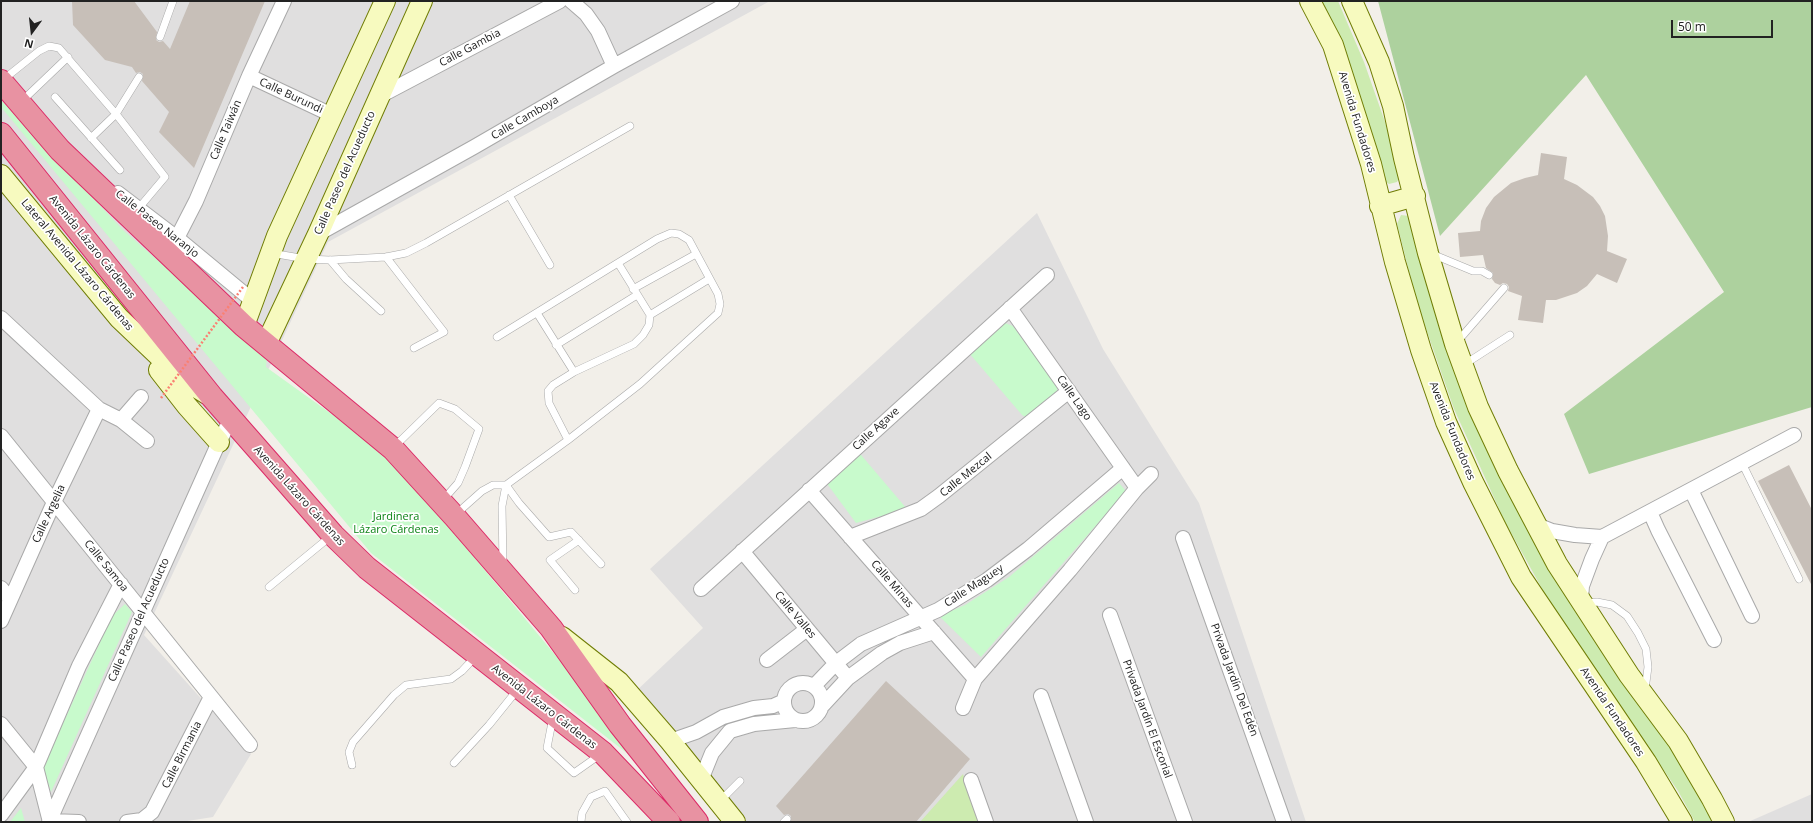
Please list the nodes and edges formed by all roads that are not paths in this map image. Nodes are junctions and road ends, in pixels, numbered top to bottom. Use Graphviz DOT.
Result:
graph roads {
  1 [pos="173,1"];
  2 [pos="284,1"];
  3 [pos="385,1"];
  4 [pos="422,1"];
  5 [pos="560,1"];
  6 [pos="571,1"];
  7 [pos="732,1"];
  8 [pos="1310,1"];
  9 [pos="1352,1"];
  10 [pos="160,37"];
  11 [pos="68,57"];
  12 [pos="614,66"];
  13 [pos="250,76"];
  14 [pos="139,78"];
  15 [pos="1,81"];
  16 [pos="380,96"];
  17 [pos="55,97"];
  18 [pos="19,104"];
  19 [pos="116,114"];
  20 [pos="332,115"];
  21 [pos="630,126"];
  22 [pos="1,134"];
  23 [pos="91,138"];
  24 [pos="60,150"];
  25 [pos="120,170"];
  26 [pos="1,175"];
  27 [pos="509,196"];
  28 [pos="1415,196"];
  29 [pos="1380,206"];
  30 [pos="138,209"];
  31 [pos="318,234"];
  32 [pos="177,238"];
  33 [pos="271,253"];
  34 [pos="1428,253"];
  35 [pos="696,254"];
  36 [pos="386,257"];
  37 [pos="306,259"];
  38 [pos="330,260"];
  39 [pos="176,261"];
  40 [pos="618,263"];
  41 [pos="550,265"];
  42 [pos="1047,275"];
  43 [pos="1489,275"];
  44 [pos="709,279"];
  45 [pos="1504,288"];
  46 [pos="635,292"];
  47 [pos="248,294"];
  48 [pos="1010,308"];
  49 [pos="381,311"];
  50 [pos="537,313"];
  51 [pos="650,315"];
  52 [pos="1,318"];
  53 [pos="119,318"];
  54 [pos="244,326"];
  55 [pos="1510,335"];
  56 [pos="497,337"];
  57 [pos="266,344"];
  58 [pos="1455,344"];
  59 [pos="556,345"];
  60 [pos="414,348"];
  61 [pos="1463,365"];
  62 [pos="574,372"];
  63 [pos="1069,391"];
  64 [pos="141,396"];
  65 [pos="212,397"];
  66 [pos="99,409"];
  67 [pos="231,419"];
  68 [pos="121,420"];
  69 [pos="1794,435"];
  70 [pos="1,436"];
  71 [pos="568,440"];
  72 [pos="146,441"];
  73 [pos="219,442"];
  74 [pos="393,449"];
  75 [pos="1742,463"];
  76 [pos="1123,468"];
  77 [pos="1151,474"];
  78 [pos="506,485"];
  79 [pos="1137,488"];
  80 [pos="809,490"];
  81 [pos="1692,490"];
  82 [pos="54,502"];
  83 [pos="448,509"];
  84 [pos="1650,512"];
  85 [pos="1537,525"];
  86 [pos="333,535"];
  87 [pos="850,537"];
  88 [pos="1602,537"];
  89 [pos="1183,538"];
  90 [pos="579,540"];
  91 [pos="742,552"];
  92 [pos="601,564"];
  93 [pos="503,572"];
  94 [pos="1799,579"];
  95 [pos="121,584"];
  96 [pos="269,587"];
  97 [pos="1,588"];
  98 [pos="701,588"];
  99 [pos="575,590"];
  100 [pos="10,599"];
  101 [pos="1582,601"];
  102 [pos="143,612"];
  103 [pos="1110,615"];
  104 [pos="1752,616"];
  105 [pos="921,617"];
  106 [pos="1,621"];
  107 [pos="551,628"];
  108 [pos="807,629"];
  109 [pos="934,632"];
  110 [pos="1714,640"];
  111 [pos="478,654"];
  112 [pos="768,660"];
  113 [pos="836,663"];
  114 [pos="848,678"];
  115 [pos="975,678"];
  116 [pos="814,686"];
  117 [pos="520,687"];
  118 [pos="1041,696"];
  119 [pos="1645,696"];
  120 [pos="211,697"];
  121 [pos="784,701"];
  122 [pos="822,705"];
  123 [pos="963,708"];
  124 [pos="554,714"];
  125 [pos="723,716"];
  126 [pos="795,720"];
  127 [pos="1,724"];
  128 [pos="730,731"];
  129 [pos="670,741"];
  130 [pos="250,745"];
  131 [pos="603,753"];
  132 [pos="454,763"];
  133 [pos="352,765"];
  134 [pos="36,767"];
  135 [pos="701,780"];
  136 [pos="971,780"];
  137 [pos="740,781"];
  138 [pos="719,802"];
  139 [pos="657,813"];
  140 [pos="1,815"];
  141 [pos="50,822"];
  142 [pos="79,822"];
  143 [pos="127,822"];
  144 [pos="581,822"];
  145 [pos="627,822"];
  146 [pos="669,822"];
  147 [pos="697,822"];
  148 [pos="735,822"];
  149 [pos="986,822"];
  150 [pos="1086,822"];
  151 [pos="1185,822"];
  152 [pos="1284,822"];
  153 [pos="1682,822"];
  154 [pos="1724,822"];
  1 -- 10 [label="lane"];
  2 -- 13 [label="street, Calle Taiwán"];
  3 -- 20 [label="main road"];
  4 -- 16 [label="main road, Calle Paseo del Acueducto"];
  5 -- 16 [label="street, Calle Gambia"];
  6 -- 12 [label="street"];
  7 -- 12 [label="street, Calle Camboya"];
  8 -- 29 [label="main road, Avenida Fundadores"];
  9 -- 28 [label="main road"];
  11 -- 15 [label="lane"];
  11 -- 18 [label="lane"];
  11 -- 19 [label="lane"];
  12 -- 31 [label="street, Calle Camboya"];
  13 -- 20 [label="street, Calle Burundi"];
  13 -- 32 [label="street, Calle Taiwán"];
  14 -- 19 [label="lane"];
  15 -- 18 [label="highway"];
  16 -- 31 [label="main road, Calle Paseo del Acueducto"];
  17 -- 23 [label="lane"];
  18 -- 24 [label="highway"];
  19 -- 23 [label="lane"];
  19 -- 30 [label="lane"];
  20 -- 33 [label="main road"];
  21 -- 27 [label="lane"];
  22 -- 65 [label="highway, Avenida Lázaro Cárdenas"];
  23 -- 25 [label="lane"];
  24 -- 30 [label="street, Calle Paseo Naranjo"];
  24 -- 39 [label="highway"];
  26 -- 53 [label="main road, Lateral Avenida Lázaro Cárdenas"];
  27 -- 36 [label="lane"];
  27 -- 41 [label="lane"];
  28 -- 29 [label="main road"];
  28 -- 34 [label="main road"];
  29 -- 153 [label="main road, Avenida Fundadores"];
  30 -- 32 [label="street, Calle Paseo Naranjo"];
  31 -- 37 [label="main road, Calle Paseo del Acueducto"];
  32 -- 39 [label="street, Calle Taiwán"];
  32 -- 47 [label="street, Calle Paseo Naranjo"];
  33 -- 37 [label="lane"];
  33 -- 47 [label="main road"];
  34 -- 43 [label="lane"];
  34 -- 58 [label="main road"];
  35 -- 40 [label="lane"];
  35 -- 44 [label="lane"];
  35 -- 46 [label="lane"];
  36 -- 38 [label="lane"];
  36 -- 60 [label="lane"];
  37 -- 38 [label="lane"];
  37 -- 57 [label="main road, Calle Paseo del Acueducto"];
  38 -- 49 [label="lane"];
  39 -- 54 [label="highway"];
  40 -- 46 [label="lane"];
  40 -- 50 [label="lane"];
  42 -- 48 [label="street, Calle Agave"];
  44 -- 51 [label="lane"];
  44 -- 71 [label="lane"];
  45 -- 58 [label="lane"];
  46 -- 51 [label="lane"];
  46 -- 59 [label="lane"];
  47 -- 54 [label="main road"];
  48 -- 63 [label="street, Calle Lago"];
  48 -- 80 [label="street, Calle Agave"];
  50 -- 56 [label="lane"];
  50 -- 59 [label="lane"];
  51 -- 62 [label="lane"];
  52 -- 66 [label="street"];
  53 -- 65 [label="main road, Lateral Avenida Lázaro Cárdenas"];
  53 -- 73 [label="main road"];
  54 -- 57 [label="highway"];
  55 -- 61 [label="lane"];
  57 -- 74 [label="highway"];
  58 -- 61 [label="main road"];
  59 -- 62 [label="lane"];
  61 -- 85 [label="main road"];
  62 -- 71 [label="lane"];
  63 -- 76 [label="street, Calle Lago"];
  63 -- 87 [label="street, Calle Mezcal"];
  64 -- 68 [label="street"];
  65 -- 67 [label="highway, Avenida Lázaro Cárdenas"];
  66 -- 68 [label="street"];
  66 -- 82 [label="street, Calle Argelia"];
  67 -- 73 [label="street, Calle Paseo del Acueducto"];
  67 -- 86 [label="highway, Avenida Lázaro Cárdenas"];
  68 -- 72 [label="street"];
  69 -- 75 [label="street"];
  70 -- 82 [label="street, Calle Samoa"];
  71 -- 78 [label="lane"];
  73 -- 102 [label="street, Calle Paseo del Acueducto"];
  74 -- 83 [label="highway"];
  74 -- 83 [label="lane"];
  75 -- 81 [label="street"];
  75 -- 94 [label="lane"];
  76 -- 79 [label="street, Calle Lago"];
  76 -- 105 [label="street, Calle Maguey"];
  77 -- 79 [label="street"];
  78 -- 83 [label="lane"];
  78 -- 90 [label="lane"];
  78 -- 93 [label="lane"];
  79 -- 115 [label="street"];
  80 -- 87 [label="street, Calle Minas"];
  80 -- 91 [label="street, Calle Agave"];
  81 -- 84 [label="street"];
  81 -- 104 [label="street"];
  82 -- 95 [label="street, Calle Samoa"];
  82 -- 100 [label="street, Calle Argelia"];
  83 -- 93 [label="highway"];
  84 -- 88 [label="street"];
  84 -- 110 [label="street"];
  85 -- 88 [label="street"];
  85 -- 101 [label="main road"];
  86 -- 96 [label="lane"];
  86 -- 111 [label="highway, Avenida Lázaro Cárdenas"];
  87 -- 105 [label="street, Calle Minas"];
  88 -- 101 [label="street"];
  89 -- 152 [label="street, Privada Jardín Del Edén"];
  90 -- 92 [label="lane"];
  90 -- 99 [label="lane"];
  91 -- 98 [label="street, Calle Agave"];
  91 -- 108 [label="street, Calle Valles"];
  93 -- 107 [label="highway"];
  95 -- 102 [label="street, Calle Samoa"];
  95 -- 134 [label="street"];
  97 -- 100 [label="street"];
  100 -- 106 [label="street, Calle Argelia"];
  101 -- 119 [label="main road"];
  101 -- 119 [label="lane"];
  102 -- 120 [label="street, Calle Samoa"];
  102 -- 141 [label="street, Calle Paseo del Acueducto"];
  103 -- 151 [label="street, Privada Jardín El Escorial"];
  105 -- 109 [label="street, Calle Minas"];
  105 -- 113 [label="street, Calle Maguey"];
  107 -- 129 [label="main road"];
  107 -- 147 [label="highway"];
  108 -- 112 [label="street"];
  108 -- 113 [label="street, Calle Valles"];
  109 -- 114 [label="street"];
  109 -- 115 [label="street, Calle Minas"];
  111 -- 117 [label="highway, Avenida Lázaro Cárdenas"];
  111 -- 133 [label="lane"];
  113 -- 114 [label="street, Calle Valles"];
  113 -- 116 [label="street, Calle Maguey"];
  114 -- 122 [label="street"];
  115 -- 123 [label="street"];
  116 -- 121 [label="street"];
  116 -- 122 [label="street"];
  117 -- 124 [label="highway, Avenida Lázaro Cárdenas"];
  117 -- 132 [label="lane"];
  118 -- 150 [label="street"];
  119 -- 154 [label="main road"];
  120 -- 130 [label="street, Calle Samoa"];
  120 -- 143 [label="street, Calle Birmania"];
  121 -- 125 [label="street"];
  121 -- 126 [label="street"];
  122 -- 126 [label="street"];
  124 -- 131 [label="highway, Avenida Lázaro Cárdenas"];
  124 -- 131 [label="lane"];
  125 -- 128 [label="street"];
  125 -- 129 [label="street"];
  126 -- 128 [label="street"];
  127 -- 134 [label="street"];
  128 -- 135 [label="street"];
  129 -- 135 [label="main road"];
  131 -- 139 [label="highway, Avenida Lázaro Cárdenas"];
  134 -- 140 [label="street"];
  134 -- 141 [label="street"];
  135 -- 138 [label="main road"];
  136 -- 149 [label="street"];
  137 -- 138 [label="lane"];
  138 -- 148 [label="main road"];
  139 -- 146 [label="highway, Avenida Lázaro Cárdenas"];
  141 -- 142 [label="street"];
  144 -- 145 [label="lane"];
}
